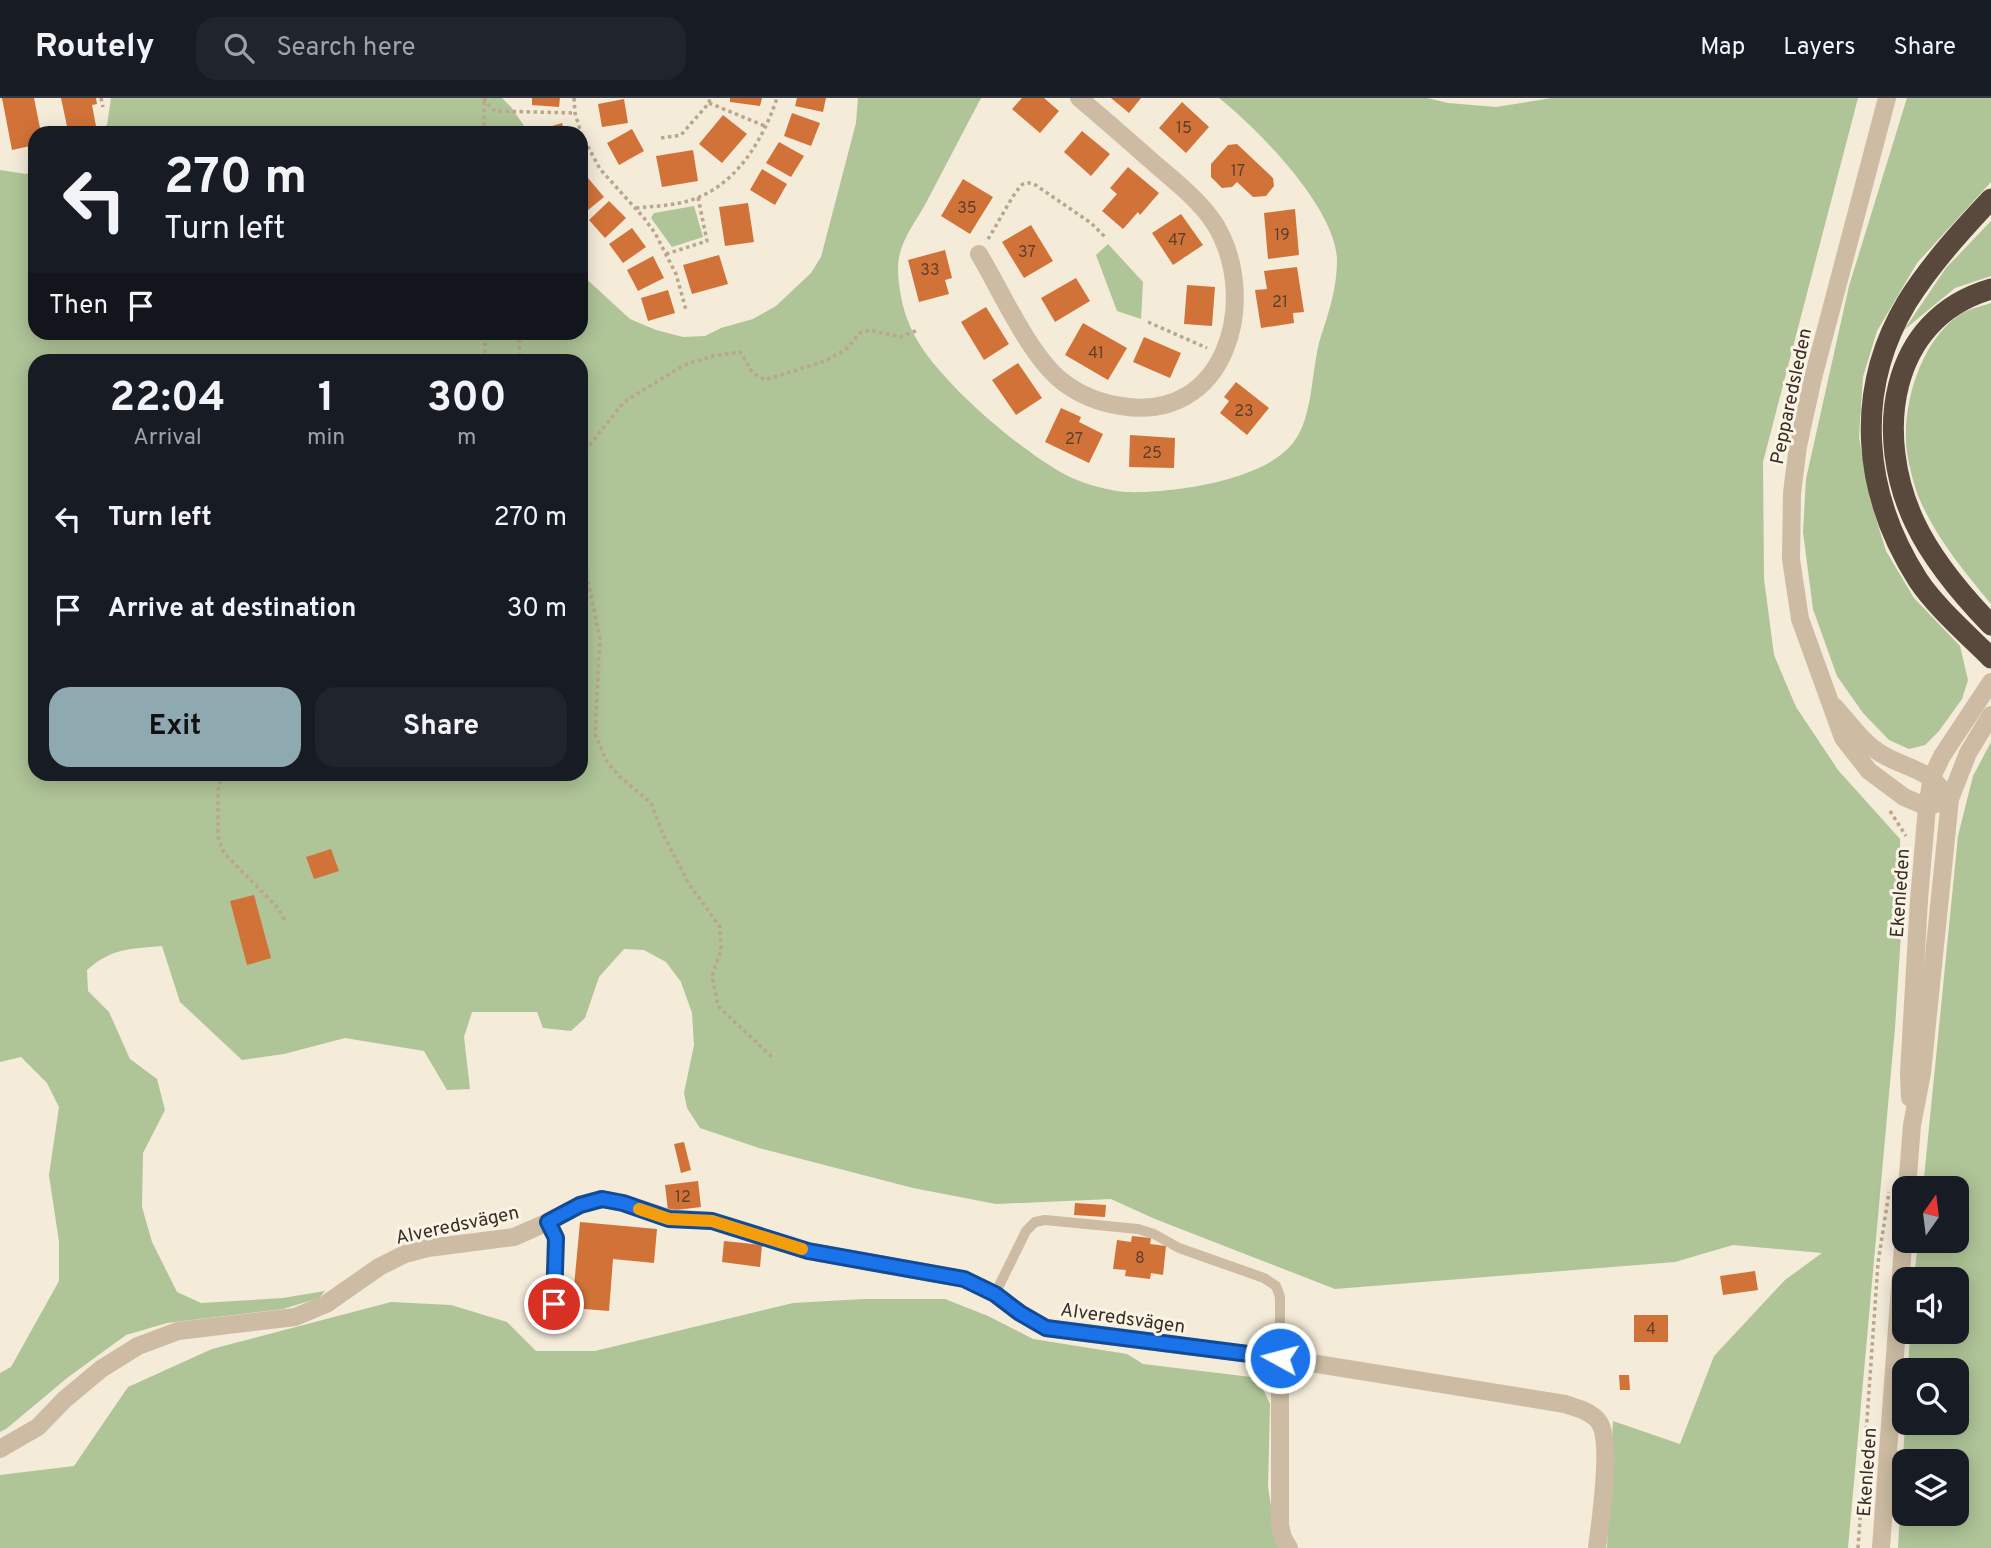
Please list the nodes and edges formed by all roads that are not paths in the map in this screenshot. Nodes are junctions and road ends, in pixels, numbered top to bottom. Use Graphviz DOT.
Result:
graph roads {
  1 [pos="1079,98"];
  2 [pos="1887,98"];
  3 [pos="1991,199"];
  4 [pos="979,254"];
  5 [pos="1991,289"];
  6 [pos="1991,625"];
  7 [pos="1991,657"];
  8 [pos="1991,682"];
  9 [pos="1831,703"];
  10 [pos="1991,715"];
  11 [pos="1932,777"];
  12 [pos="1950,799"];
  13 [pos="1927,807"];
  14 [pos="1912,1125"];
  15 [pos="1901,1176"];
  16 [pos="548,1222"];
  17 [pos="1902,1253"];
  18 [pos="995,1294"];
  19 [pos="555,1323"];
  20 [pos="1280,1358"];
  21 [pos="0,1449"];
  22 [pos="1289,1548"];
  23 [pos="1597,1548"];
  24 [pos="1881,1548"];
  1 -- 4 [label="street"];
  2 -- 9 [label="street, Pepparedsleden"];
  3 -- 7 [label="highway"];
  5 -- 6 [label="highway"];
  8 -- 11 [label="street, Ekenleden"];
  9 -- 11 [label="street, Pepparedsleden"];
  9 -- 13 [label="street, Pepparedsleden"];
  10 -- 12 [label="street, Ekenleden"];
  11 -- 12 [label="street, Pepparedsleden"];
  11 -- 13 [label="street, Ekenleden"];
  12 -- 13 [label="street"];
  12 -- 14 [label="street, Ekenleden"];
  13 -- 14 [label="street, Ekenleden"];
  14 -- 15 [label="street, Ekenleden"];
  16 -- 18 [label="street, Alveredsvägen"];
  16 -- 19 [label="lane"];
  16 -- 21 [label="street, Alveredsvägen"];
  17 -- 24 [label="street, Ekenleden"];
  18 -- 20 [label="street, Alveredsvägen"];
  18 -- 20 [label="lane"];
  20 -- 22 [label="street"];
  20 -- 23 [label="street, Alveredsvägen"];
}
